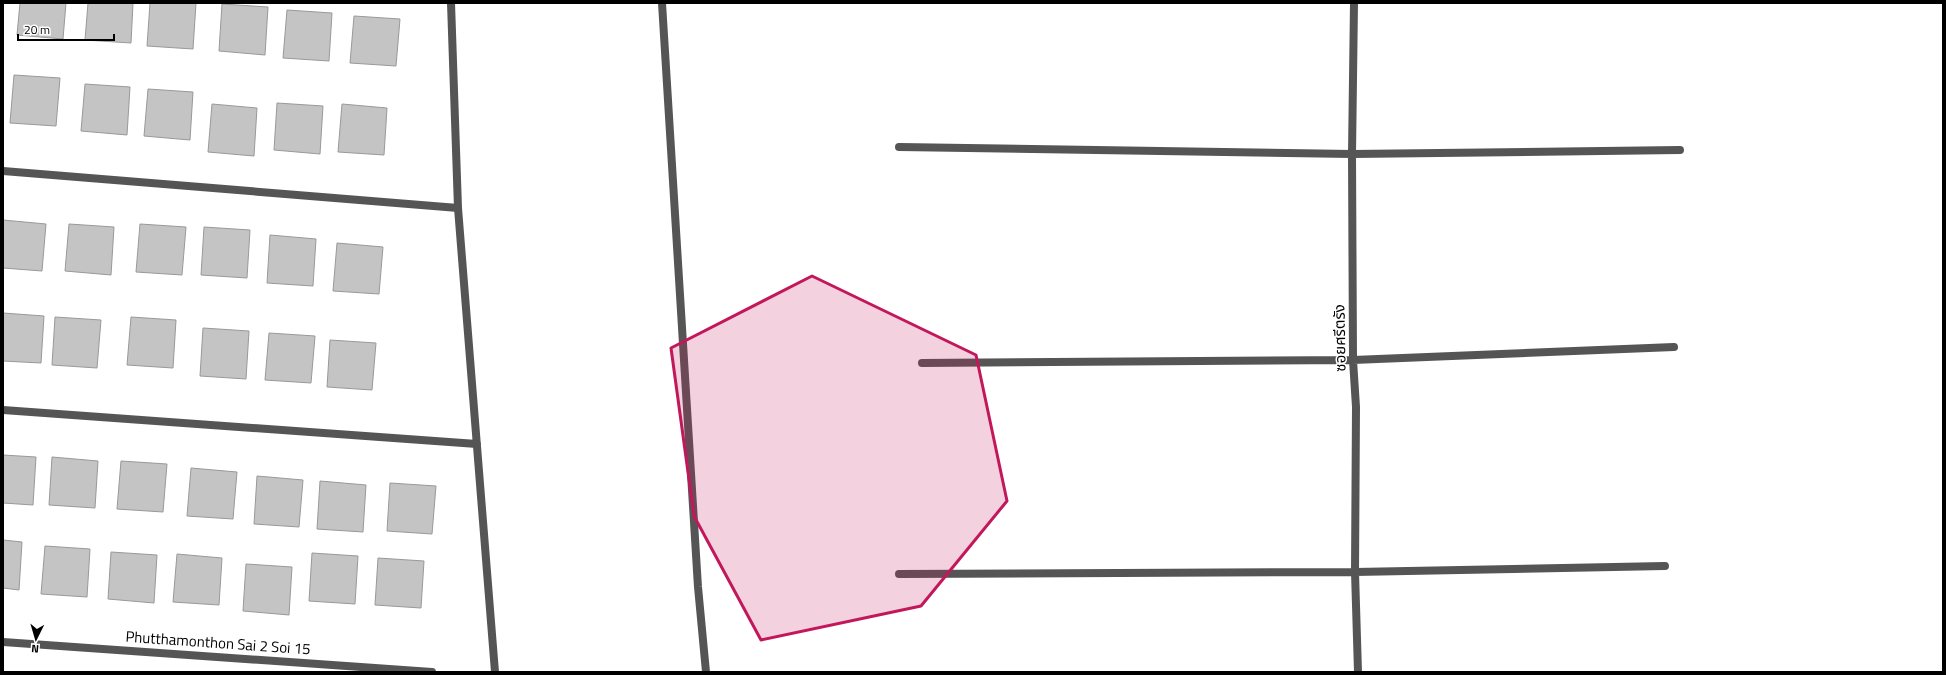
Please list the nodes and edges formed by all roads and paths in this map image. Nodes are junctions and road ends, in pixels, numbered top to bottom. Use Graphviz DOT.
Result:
graph roads {
  1 [pos="451,3"];
  2 [pos="662,3"];
  3 [pos="1354,3"];
  4 [pos="899,148"];
  5 [pos="1680,150"];
  6 [pos="1352,154"];
  7 [pos="3,171"];
  8 [pos="458,208"];
  9 [pos="1674,348"];
  10 [pos="1353,360"];
  11 [pos="922,363"];
  12 [pos="3,410"];
  13 [pos="477,444"];
  14 [pos="1665,566"];
  15 [pos="1355,572"];
  16 [pos="899,574"];
  17 [pos="3,642"];
  18 [pos="432,672"];
  19 [pos="495,672"];
  20 [pos="706,672"];
  21 [pos="1358,672"];
  1 -- 8 [label="street"];
  2 -- 20 [label="street"];
  3 -- 6 [label="street, ซอยศรีตรัง"];
  4 -- 6 [label="street"];
  5 -- 6 [label="street"];
  6 -- 10 [label="street, ซอยศรีตรัง"];
  7 -- 8 [label="street"];
  8 -- 13 [label="street"];
  9 -- 10 [label="street"];
  10 -- 11 [label="street"];
  10 -- 15 [label="street, ซอยศรีตรัง"];
  12 -- 13 [label="street"];
  13 -- 19 [label="street"];
  14 -- 15 [label="street"];
  15 -- 16 [label="street"];
  15 -- 21 [label="street, ซอยศรีตรัง"];
  17 -- 18 [label="street, Phutthamonthon Sai 2 Soi 15"];
}
